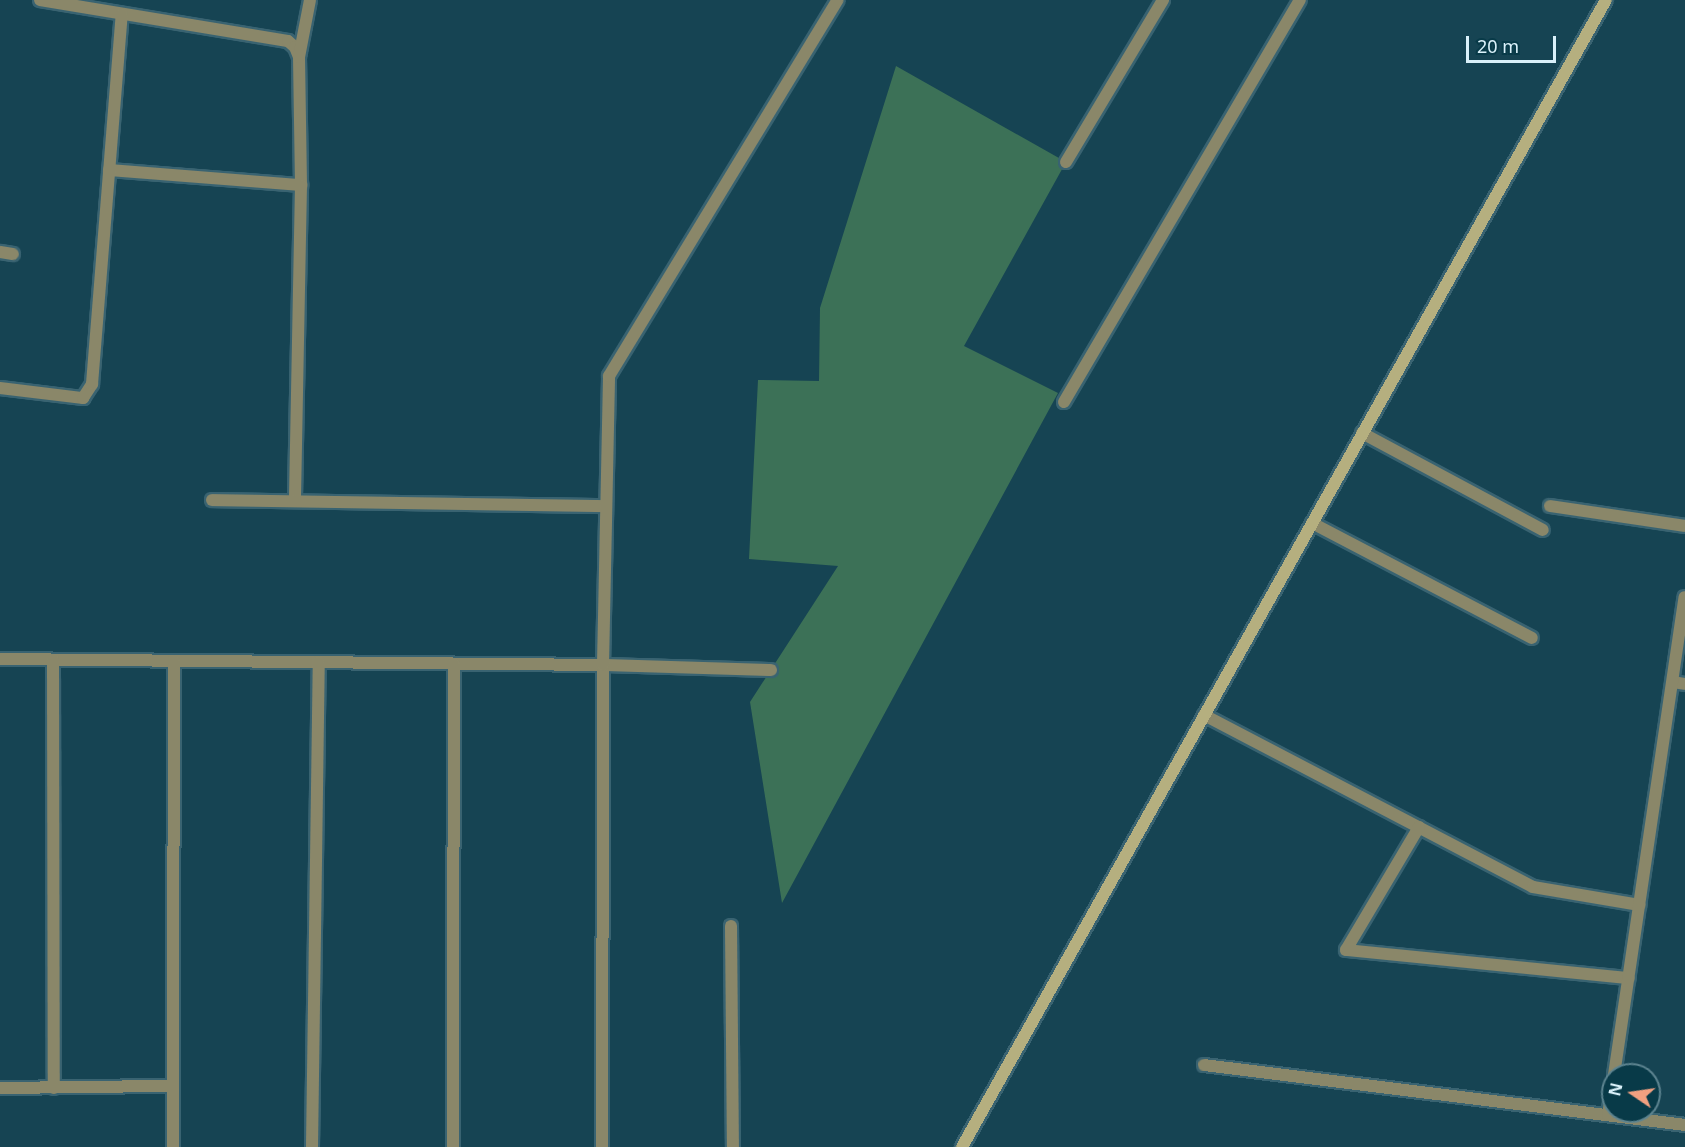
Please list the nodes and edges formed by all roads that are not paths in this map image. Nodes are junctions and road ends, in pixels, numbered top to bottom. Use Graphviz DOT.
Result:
graph roads {
  1 [pos="40,0"];
  2 [pos="310,0"];
  3 [pos="838,0"];
  4 [pos="1163,0"];
  5 [pos="1299,0"];
  6 [pos="1606,0"];
  7 [pos="122,14"];
  8 [pos="299,57"];
  9 [pos="1066,162"];
  10 [pos="110,170"];
  11 [pos="302,185"];
  12 [pos="0,252"];
  13 [pos="13,254"];
  14 [pos="0,388"];
  15 [pos="1064,402"];
  16 [pos="1362,433"];
  17 [pos="212,500"];
  18 [pos="296,501"];
  19 [pos="606,506"];
  20 [pos="1550,506"];
  21 [pos="1312,523"];
  22 [pos="1685,526"];
  23 [pos="1543,530"];
  24 [pos="1685,597"];
  25 [pos="1532,638"];
  26 [pos="0,659"];
  27 [pos="53,660"];
  28 [pos="174,661"];
  29 [pos="319,662"];
  30 [pos="454,664"];
  31 [pos="603,665"];
  32 [pos="771,670"];
  33 [pos="1679,683"];
  34 [pos="1204,715"];
  35 [pos="1419,827"];
  36 [pos="1639,905"];
  37 [pos="731,926"];
  38 [pos="1629,978"];
  39 [pos="1616,1063"];
  40 [pos="1204,1065"];
  41 [pos="173,1086"];
  42 [pos="0,1088"];
  43 [pos="54,1088"];
  44 [pos="1601,1114"];
  45 [pos="1661,1122"];
  46 [pos="1685,1125"];
  47 [pos="173,1147"];
  48 [pos="312,1147"];
  49 [pos="453,1147"];
  50 [pos="602,1147"];
  51 [pos="733,1147"];
  52 [pos="962,1147"];
  1 -- 7 [label="street"];
  2 -- 8 [label="street"];
  3 -- 19 [label="street"];
  4 -- 9 [label="street"];
  5 -- 15 [label="street"];
  6 -- 16 [label="street"];
  7 -- 8 [label="street"];
  7 -- 10 [label="street"];
  8 -- 11 [label="street"];
  10 -- 11 [label="street"];
  10 -- 14 [label="street"];
  11 -- 18 [label="street"];
  12 -- 13 [label="street"];
  16 -- 21 [label="street"];
  16 -- 23 [label="street"];
  17 -- 18 [label="street"];
  18 -- 19 [label="street"];
  19 -- 31 [label="street"];
  20 -- 22 [label="street"];
  21 -- 25 [label="street"];
  21 -- 34 [label="street"];
  24 -- 33 [label="street"];
  26 -- 27 [label="street"];
  27 -- 28 [label="street"];
  27 -- 43 [label="street"];
  28 -- 29 [label="street"];
  28 -- 41 [label="street"];
  29 -- 30 [label="street"];
  29 -- 48 [label="street"];
  30 -- 31 [label="street"];
  30 -- 49 [label="street"];
  31 -- 32 [label="street"];
  31 -- 50 [label="street"];
  33 -- 36 [label="street"];
  34 -- 35 [label="street"];
  34 -- 52 [label="street"];
  35 -- 36 [label="street"];
  35 -- 38 [label="street"];
  36 -- 38 [label="street"];
  37 -- 51 [label="street"];
  38 -- 39 [label="street"];
  40 -- 44 [label="street"];
  41 -- 43 [label="street"];
  41 -- 47 [label="street"];
  42 -- 43 [label="street"];
  45 -- 46 [label="street"];
}
